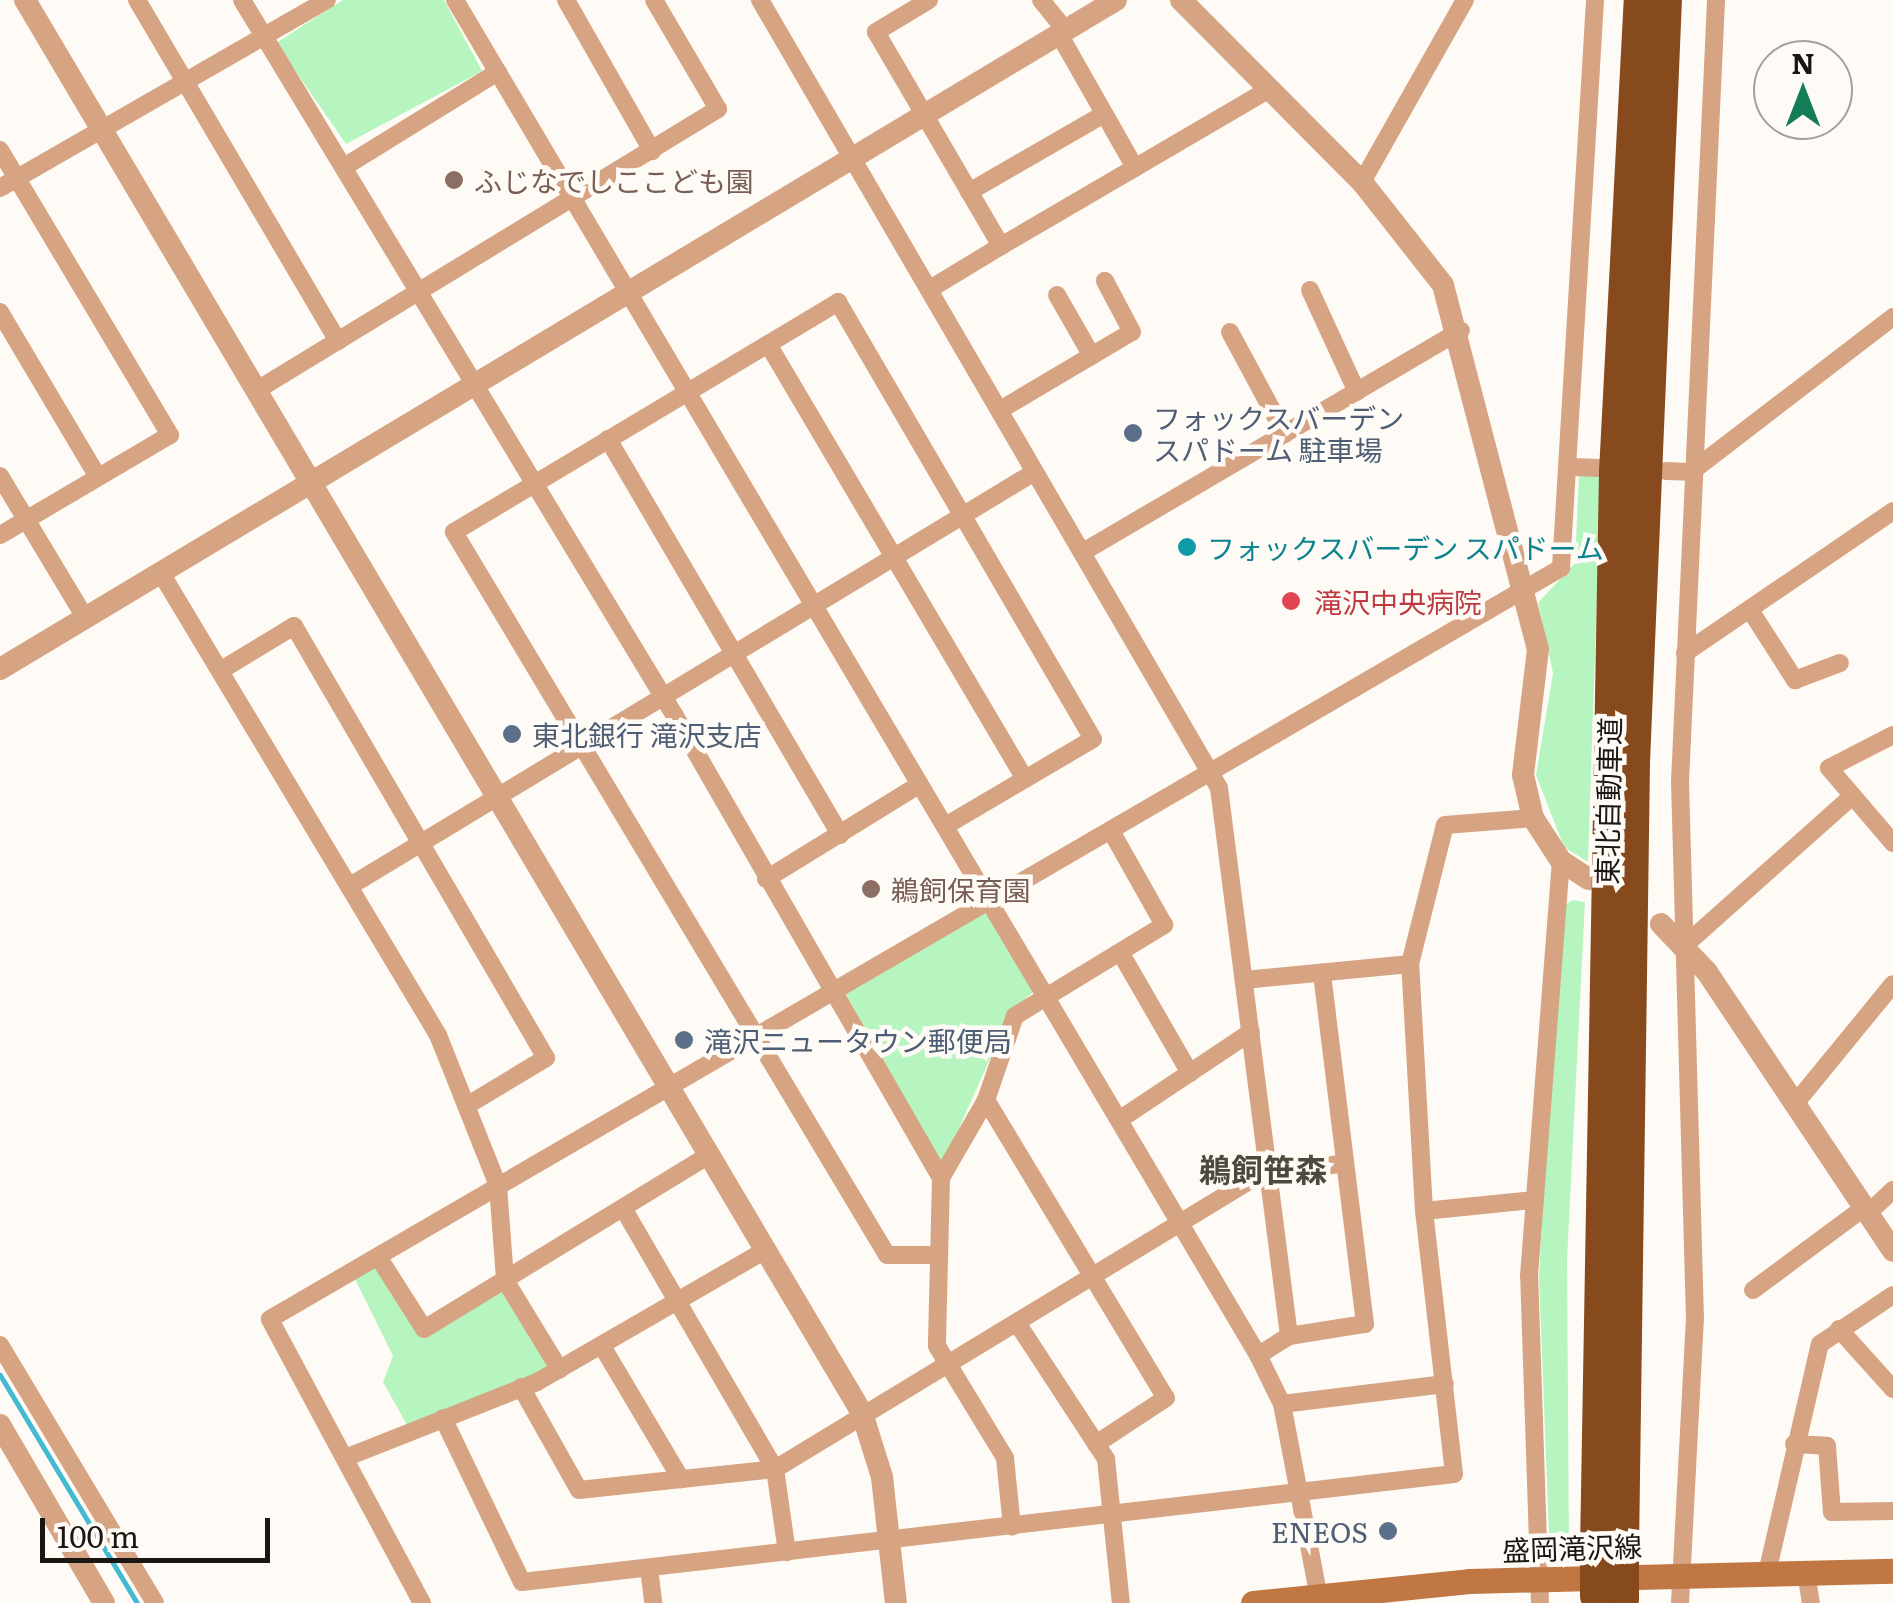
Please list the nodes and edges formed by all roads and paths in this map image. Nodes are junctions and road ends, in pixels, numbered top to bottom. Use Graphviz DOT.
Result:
graph roads {
  1 [pos="25,0"];
  2 [pos="137,0"];
  3 [pos="242,0"];
  4 [pos="327,0"];
  5 [pos="566,0"];
  6 [pos="654,0"];
  7 [pos="760,0"];
  8 [pos="929,0"];
  9 [pos="1041,0"];
  10 [pos="1116,0"];
  11 [pos="1181,0"];
  12 [pos="1465,0"];
  13 [pos="1595,0"];
  14 [pos="1640,0"];
  15 [pos="1666,0"];
  16 [pos="1716,0"];
  17 [pos="463,3"];
  18 [pos="1062,32"];
  19 [pos="264,36"];
  20 [pos="498,72"];
  21 [pos="188,84"];
  22 [pos="1268,90"];
  23 [pos="1104,114"];
  24 [pos="924,115"];
  25 [pos="104,130"];
  26 [pos="0,150"];
  27 [pos="652,151"];
  28 [pos="853,157"];
  29 [pos="344,167"];
  30 [pos="1135,168"];
  31 [pos="17,178"];
  32 [pos="1362,182"];
  33 [pos="0,188"];
  34 [pos="969,192"];
  35 [pos="572,196"];
  36 [pos="1001,246"];
  37 [pos="1105,281"];
  38 [pos="930,290"];
  39 [pos="1310,290"];
  40 [pos="416,293"];
  41 [pos="632,294"];
  42 [pos="1057,295"];
  43 [pos="0,312"];
  44 [pos="1893,317"];
  45 [pos="1461,330"];
  46 [pos="1230,332"];
  47 [pos="338,341"];
  48 [pos="768,344"];
  49 [pos="1092,356"];
  50 [pos="474,386"];
  51 [pos="262,387"];
  52 [pos="688,392"];
  53 [pos="1357,392"];
  54 [pos="1000,410"];
  55 [pos="1285,434"];
  56 [pos="608,439"];
  57 [pos="1572,467"];
  58 [pos="1606,468"];
  59 [pos="1666,471"];
  60 [pos="1691,472"];
  61 [pos="1034,473"];
  62 [pos="0,476"];
  63 [pos="98,478"];
  64 [pos="313,481"];
  65 [pos="530,485"];
  66 [pos="1893,512"];
  67 [pos="965,517"];
  68 [pos="26,520"];
  69 [pos="0,535"];
  70 [pos="1083,552"];
  71 [pos="895,559"];
  72 [pos="161,573"];
  73 [pos="1522,588"];
  74 [pos="815,606"];
  75 [pos="1752,613"];
  76 [pos="86,619"];
  77 [pos="1685,653"];
  78 [pos="732,657"];
  79 [pos="1840,663"];
  80 [pos="0,669"];
  81 [pos="223,669"];
  82 [pos="664,700"];
  83 [pos="1893,735"];
  84 [pos="584,746"];
  85 [pos="1208,767"];
  86 [pos="1026,779"];
  87 [pos="918,785"];
  88 [pos="502,794"];
  89 [pos="1851,797"];
  90 [pos="1533,818"];
  91 [pos="948,824"];
  92 [pos="1111,831"];
  93 [pos="840,835"];
  94 [pos="1892,841"];
  95 [pos="420,844"];
  96 [pos="1562,861"];
  97 [pos="1589,879"];
  98 [pos="766,880"];
  99 [pos="350,886"];
  100 [pos="988,899"];
  101 [pos="1661,924"];
  102 [pos="1684,946"];
  103 [pos="1120,952"];
  104 [pos="1410,964"];
  105 [pos="1322,972"];
  106 [pos="1244,980"];
  107 [pos="1893,984"];
  108 [pos="832,989"];
  109 [pos="1048,998"];
  110 [pos="1251,1032"];
  111 [pos="753,1034"];
  112 [pos="1190,1074"];
  113 [pos="668,1083"];
  114 [pos="986,1100"];
  115 [pos="1794,1105"];
  116 [pos="466,1106"];
  117 [pos="1122,1118"];
  118 [pos="709,1155"];
  119 [pos="1345,1163"];
  120 [pos="1268,1172"];
  121 [pos="942,1178"];
  122 [pos="498,1186"];
  123 [pos="1893,1190"];
  124 [pos="1534,1200"];
  125 [pos="623,1208"];
  126 [pos="1424,1212"];
  127 [pos="1864,1212"];
  128 [pos="1181,1225"];
  129 [pos="1893,1251"];
  130 [pos="764,1252"];
  131 [pos="938,1255"];
  132 [pos="379,1258"];
  133 [pos="1088,1278"];
  134 [pos="505,1280"];
  135 [pos="1753,1290"];
  136 [pos="1893,1295"];
  137 [pos="678,1302"];
  138 [pos="1019,1326"];
  139 [pos="1839,1330"];
  140 [pos="1288,1336"];
  141 [pos="0,1345"];
  142 [pos="602,1346"];
  143 [pos="1258,1355"];
  144 [pos="947,1366"];
  145 [pos="560,1370"];
  146 [pos="1444,1384"];
  147 [pos="521,1387"];
  148 [pos="1893,1390"];
  149 [pos="1282,1404"];
  150 [pos="862,1413"];
  151 [pos="442,1418"];
  152 [pos="0,1425"];
  153 [pos="1096,1444"];
  154 [pos="1794,1444"];
  155 [pos="350,1456"];
  156 [pos="775,1470"];
  157 [pos="682,1479"];
  158 [pos="1301,1490"];
  159 [pos="1893,1511"];
  160 [pos="1114,1515"];
  161 [pos="1012,1527"];
  162 [pos="892,1540"];
  163 [pos="1610,1549"];
  164 [pos="786,1552"];
  165 [pos="649,1568"];
  166 [pos="1893,1571"];
  167 [pos="1768,1572"];
  168 [pos="1806,1572"];
  169 [pos="1681,1574"];
  170 [pos="1539,1590"];
  171 [pos="1428,1593"];
  172 [pos="1319,1599"];
  173 [pos="1610,1600"];
  174 [pos="104,1603"];
  175 [pos="155,1603"];
  176 [pos="422,1603"];
  177 [pos="653,1603"];
  178 [pos="896,1603"];
  179 [pos="1122,1603"];
  180 [pos="1253,1603"];
  181 [pos="1680,1603"];
  182 [pos="1811,1603"];
  1 -- 25 [label="street"];
  2 -- 21 [label="street"];
  3 -- 19 [label="street"];
  4 -- 19 [label="street"];
  5 -- 27 [label="street"];
  6 -- 27 [label="street"];
  7 -- 28 [label="street"];
  8 -- 24 [label="street"];
  9 -- 18 [label="street"];
  10 -- 18 [label="street"];
  11 -- 22 [label="street"];
  12 -- 32 [label="street"];
  13 -- 57 [label="street"];
  14 -- 163 [label="highway, 東北自動車道"];
  15 -- 163 [label="highway, 東北自動車道"];
  16 -- 60 [label="street"];
  17 -- 20 [label="street"];
  18 -- 23 [label="street"];
  18 -- 24 [label="street"];
  19 -- 21 [label="street"];
  19 -- 29 [label="street"];
  20 -- 29 [label="street"];
  20 -- 35 [label="street"];
  21 -- 25 [label="street"];
  21 -- 47 [label="street"];
  22 -- 30 [label="street"];
  22 -- 32 [label="street"];
  23 -- 30 [label="street"];
  23 -- 34 [label="street"];
  24 -- 28 [label="street"];
  24 -- 34 [label="street"];
  25 -- 31 [label="street"];
  25 -- 51 [label="street"];
  26 -- 31 [label="street"];
  27 -- 35 [label="street"];
  28 -- 38 [label="street"];
  28 -- 41 [label="street"];
  29 -- 40 [label="street"];
  30 -- 36 [label="street"];
  31 -- 33 [label="street"];
  31 -- 63 [label="street"];
  32 -- 45 [label="street"];
  34 -- 36 [label="street"];
  35 -- 40 [label="street"];
  35 -- 41 [label="street"];
  36 -- 38 [label="street"];
  37 -- 49 [label="street"];
  38 -- 54 [label="street"];
  39 -- 53 [label="street"];
  40 -- 47 [label="street"];
  40 -- 50 [label="street"];
  41 -- 50 [label="street"];
  41 -- 52 [label="street"];
  42 -- 49 [label="street"];
  43 -- 63 [label="street"];
  44 -- 60 [label="street"];
  45 -- 53 [label="street"];
  45 -- 73 [label="street"];
  46 -- 55 [label="street"];
  47 -- 51 [label="street"];
  48 -- 52 [label="street"];
  48 -- 67 [label="street"];
  48 -- 71 [label="street"];
  49 -- 54 [label="street"];
  50 -- 64 [label="street"];
  50 -- 65 [label="street"];
  51 -- 64 [label="street"];
  52 -- 56 [label="street"];
  52 -- 74 [label="street"];
  53 -- 55 [label="street"];
  54 -- 61 [label="street"];
  55 -- 70 [label="street"];
  56 -- 65 [label="street"];
  56 -- 78 [label="street"];
  57 -- 58 [label="street"];
  57 -- 73 [label="street"];
  59 -- 60 [label="street"];
  60 -- 77 [label="street"];
  61 -- 67 [label="street"];
  61 -- 70 [label="street"];
  62 -- 68 [label="street"];
  63 -- 68 [label="street"];
  64 -- 72 [label="street"];
  64 -- 88 [label="street"];
  65 -- 82 [label="street"];
  65 -- 84 [label="street"];
  66 -- 75 [label="street"];
  67 -- 71 [label="street"];
  67 -- 86 [label="street"];
  68 -- 69 [label="street"];
  68 -- 76 [label="street"];
  70 -- 85 [label="street"];
  71 -- 74 [label="street"];
  71 -- 86 [label="street"];
  72 -- 76 [label="street"];
  72 -- 81 [label="street"];
  73 -- 85 [label="street"];
  73 -- 90 [label="street"];
  74 -- 78 [label="street"];
  74 -- 87 [label="street"];
  75 -- 77 [label="street"];
  75 -- 79 [label="street"];
  76 -- 80 [label="street"];
  77 -- 102 [label="street"];
  78 -- 82 [label="street"];
  78 -- 93 [label="street"];
  81 -- 95 [label="street"];
  81 -- 99 [label="street"];
  82 -- 84 [label="street"];
  82 -- 98 [label="street"];
  83 -- 89 [label="street"];
  84 -- 88 [label="street"];
  84 -- 111 [label="street"];
  85 -- 92 [label="street"];
  85 -- 106 [label="street"];
  86 -- 91 [label="street"];
  87 -- 91 [label="street"];
  87 -- 93 [label="street"];
  88 -- 95 [label="street"];
  88 -- 113 [label="street"];
  89 -- 94 [label="street"];
  89 -- 102 [label="street"];
  90 -- 96 [label="street"];
  90 -- 104 [label="street"];
  91 -- 100 [label="street"];
  92 -- 100 [label="street"];
  92 -- 103 [label="street"];
  93 -- 98 [label="street"];
  95 -- 99 [label="street"];
  95 -- 116 [label="street"];
  96 -- 97 [label="street"];
  96 -- 124 [label="street"];
  98 -- 108 [label="street"];
  99 -- 116 [label="street"];
  100 -- 108 [label="street"];
  100 -- 109 [label="street"];
  101 -- 102 [label="street"];
  102 -- 115 [label="street"];
  102 -- 169 [label="street"];
  103 -- 109 [label="street"];
  103 -- 112 [label="street"];
  104 -- 105 [label="street"];
  104 -- 126 [label="street"];
  105 -- 106 [label="street"];
  105 -- 119 [label="street"];
  106 -- 110 [label="street"];
  107 -- 115 [label="street"];
  108 -- 111 [label="street"];
  108 -- 121 [label="street"];
  109 -- 114 [label="street"];
  109 -- 117 [label="street"];
  110 -- 112 [label="street"];
  110 -- 120 [label="street"];
  111 -- 113 [label="street"];
  111 -- 131 [label="street"];
  112 -- 117 [label="street"];
  113 -- 118 [label="street"];
  113 -- 122 [label="street"];
  114 -- 121 [label="street"];
  114 -- 133 [label="street"];
  115 -- 127 [label="street"];
  116 -- 122 [label="street"];
  117 -- 128 [label="street"];
  118 -- 125 [label="street"];
  118 -- 130 [label="street"];
  119 -- 120 [label="street"];
  119 -- 140 [label="street"];
  120 -- 128 [label="street"];
  120 -- 140 [label="street"];
  121 -- 131 [label="street"];
  122 -- 132 [label="street"];
  122 -- 134 [label="street"];
  123 -- 127 [label="street"];
  124 -- 126 [label="street"];
  124 -- 170 [label="street"];
  125 -- 134 [label="street"];
  125 -- 137 [label="street"];
  126 -- 146 [label="street"];
  127 -- 129 [label="street"];
  127 -- 135 [label="street"];
  128 -- 133 [label="street"];
  128 -- 143 [label="street"];
  130 -- 137 [label="street"];
  130 -- 150 [label="street"];
  131 -- 144 [label="street"];
  132 -- 134 [label="street"];
  132 -- 155 [label="street"];
  133 -- 138 [label="street"];
  133 -- 153 [label="street"];
  134 -- 145 [label="street"];
  136 -- 139 [label="street"];
  137 -- 142 [label="street"];
  137 -- 156 [label="street"];
  138 -- 144 [label="street"];
  138 -- 153 [label="street"];
  139 -- 148 [label="street"];
  139 -- 154 [label="street"];
  140 -- 143 [label="street"];
  141 -- 175 [label="street"];
  142 -- 145 [label="street"];
  142 -- 157 [label="street"];
  143 -- 149 [label="street"];
  144 -- 150 [label="street"];
  144 -- 161 [label="street"];
  145 -- 147 [label="street"];
  146 -- 149 [label="street"];
  146 -- 158 [label="street"];
  147 -- 151 [label="street"];
  147 -- 157 [label="street"];
  149 -- 158 [label="street"];
  150 -- 156 [label="street"];
  150 -- 162 [label="street"];
  151 -- 155 [label="street"];
  151 -- 165 [label="street"];
  152 -- 174 [label="street"];
  153 -- 160 [label="street"];
  154 -- 159 [label="street"];
  154 -- 167 [label="street"];
  155 -- 176 [label="street"];
  156 -- 157 [label="street"];
  156 -- 164 [label="street"];
  158 -- 160 [label="street"];
  158 -- 172 [label="street"];
  160 -- 161 [label="street"];
  160 -- 179 [label="street"];
  161 -- 162 [label="street"];
  162 -- 164 [label="street"];
  162 -- 178 [label="street"];
  163 -- 173 [label="highway, 東北自動車道, bridge"];
  164 -- 165 [label="street"];
  165 -- 177 [label="street"];
  166 -- 168 [label="main road, 盛岡滝沢線"];
  167 -- 168 [label="main road, 盛岡滝沢線"];
  167 -- 169 [label="main road, 盛岡滝沢線"];
  168 -- 182 [label="street"];
  169 -- 170 [label="main road, 盛岡滝沢線"];
  169 -- 181 [label="street"];
  170 -- 171 [label="main road, 盛岡滝沢線"];
  171 -- 172 [label="main road, 盛岡滝沢線"];
  172 -- 180 [label="main road, 盛岡滝沢線"];
}
